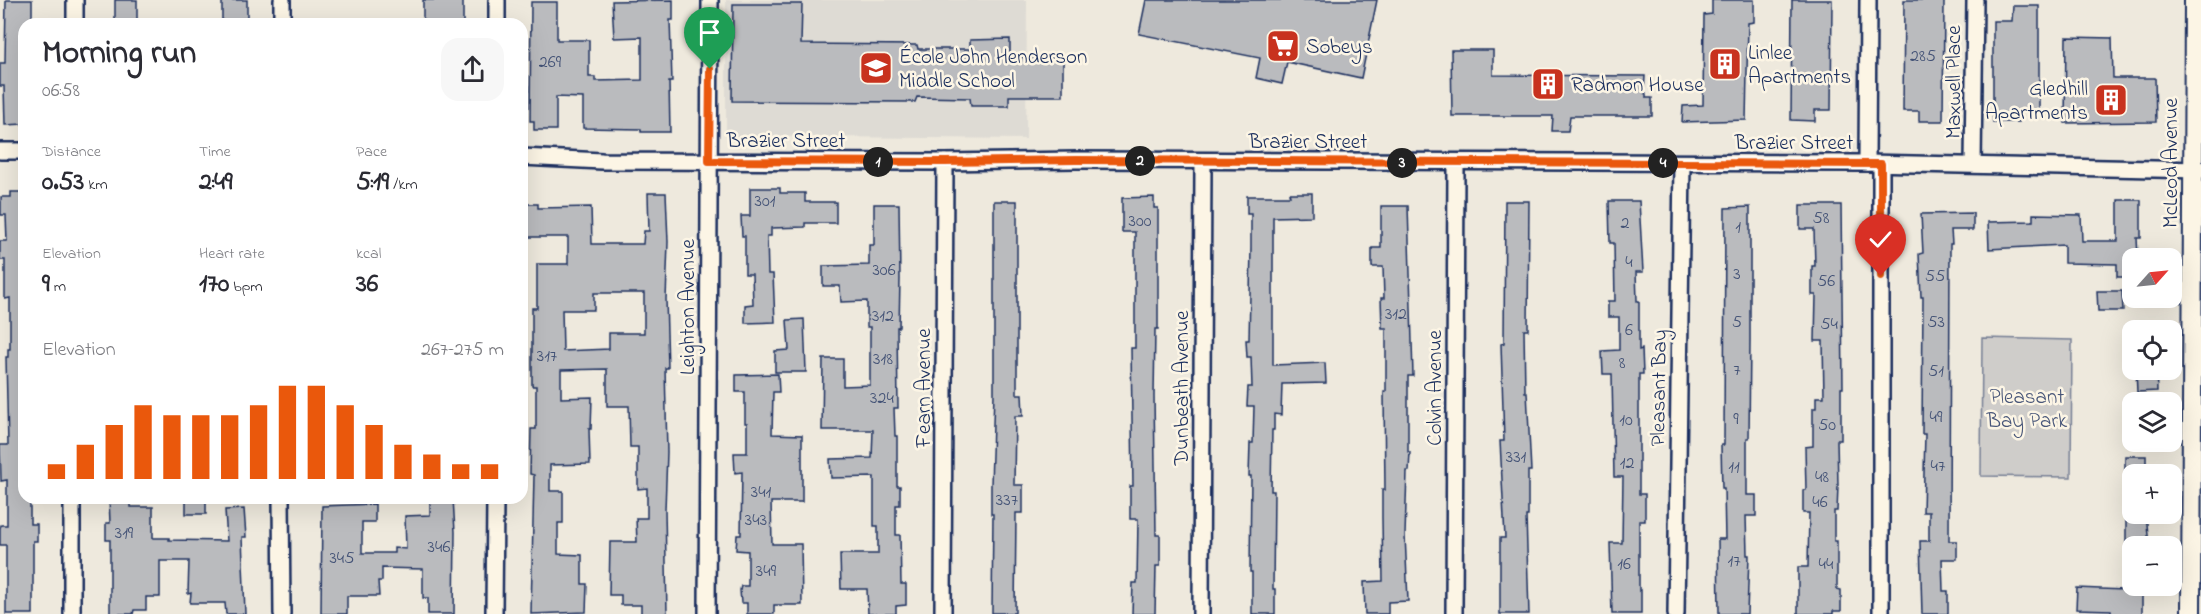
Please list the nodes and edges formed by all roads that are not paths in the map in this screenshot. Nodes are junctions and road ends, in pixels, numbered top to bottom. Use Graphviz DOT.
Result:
graph roads {
  1 [pos="75,0"];
  2 [pos="282,0"];
  3 [pos="497,0"];
  4 [pos="710,0"];
  5 [pos="1868,0"];
  6 [pos="1975,0"];
  7 [pos="2194,0"];
  8 [pos="75,18"];
  9 [pos="282,18"];
  10 [pos="497,18"];
  11 [pos="0,151"];
  12 [pos="18,151"];
  13 [pos="528,157"];
  14 [pos="709,161"];
  15 [pos="945,162"];
  16 [pos="1203,162"];
  17 [pos="1456,163"];
  18 [pos="1682,163"];
  19 [pos="1874,164"];
  20 [pos="1973,165"];
  21 [pos="2197,170"];
  22 [pos="72,504"];
  23 [pos="281,504"];
  24 [pos="495,504"];
  25 [pos="72,614"];
  26 [pos="282,614"];
  27 [pos="494,614"];
  28 [pos="707,614"];
  29 [pos="943,614"];
  30 [pos="1201,614"];
  31 [pos="1454,614"];
  32 [pos="1676,614"];
  33 [pos="1881,614"];
  34 [pos="2191,614"];
  1 -- 8 [label="street"];
  2 -- 9 [label="street"];
  3 -- 10 [label="street"];
  4 -- 14 [label="street, Leighton Avenue"];
  5 -- 19 [label="street"];
  6 -- 20 [label="street, Maxwell Place"];
  7 -- 21 [label="street, McLeod Avenue"];
  11 -- 12 [label="street"];
  13 -- 14 [label="street, Brazier Street"];
  14 -- 15 [label="street, Brazier Street"];
  14 -- 28 [label="street, Leighton Avenue"];
  15 -- 16 [label="street, Brazier Street"];
  15 -- 29 [label="street, Fearn Avenue"];
  16 -- 17 [label="street, Brazier Street"];
  16 -- 30 [label="street, Dunbeath Avenue"];
  17 -- 18 [label="street, Brazier Street"];
  17 -- 31 [label="street, Colvin Avenue"];
  18 -- 19 [label="street, Brazier Street"];
  18 -- 32 [label="street, Pleasant Bay"];
  19 -- 20 [label="street, Brazier Street"];
  19 -- 33 [label="street"];
  20 -- 21 [label="street, Brazier Street"];
  21 -- 34 [label="street, McLeod Avenue"];
  22 -- 25 [label="street"];
  23 -- 26 [label="street"];
  24 -- 27 [label="street"];
}
